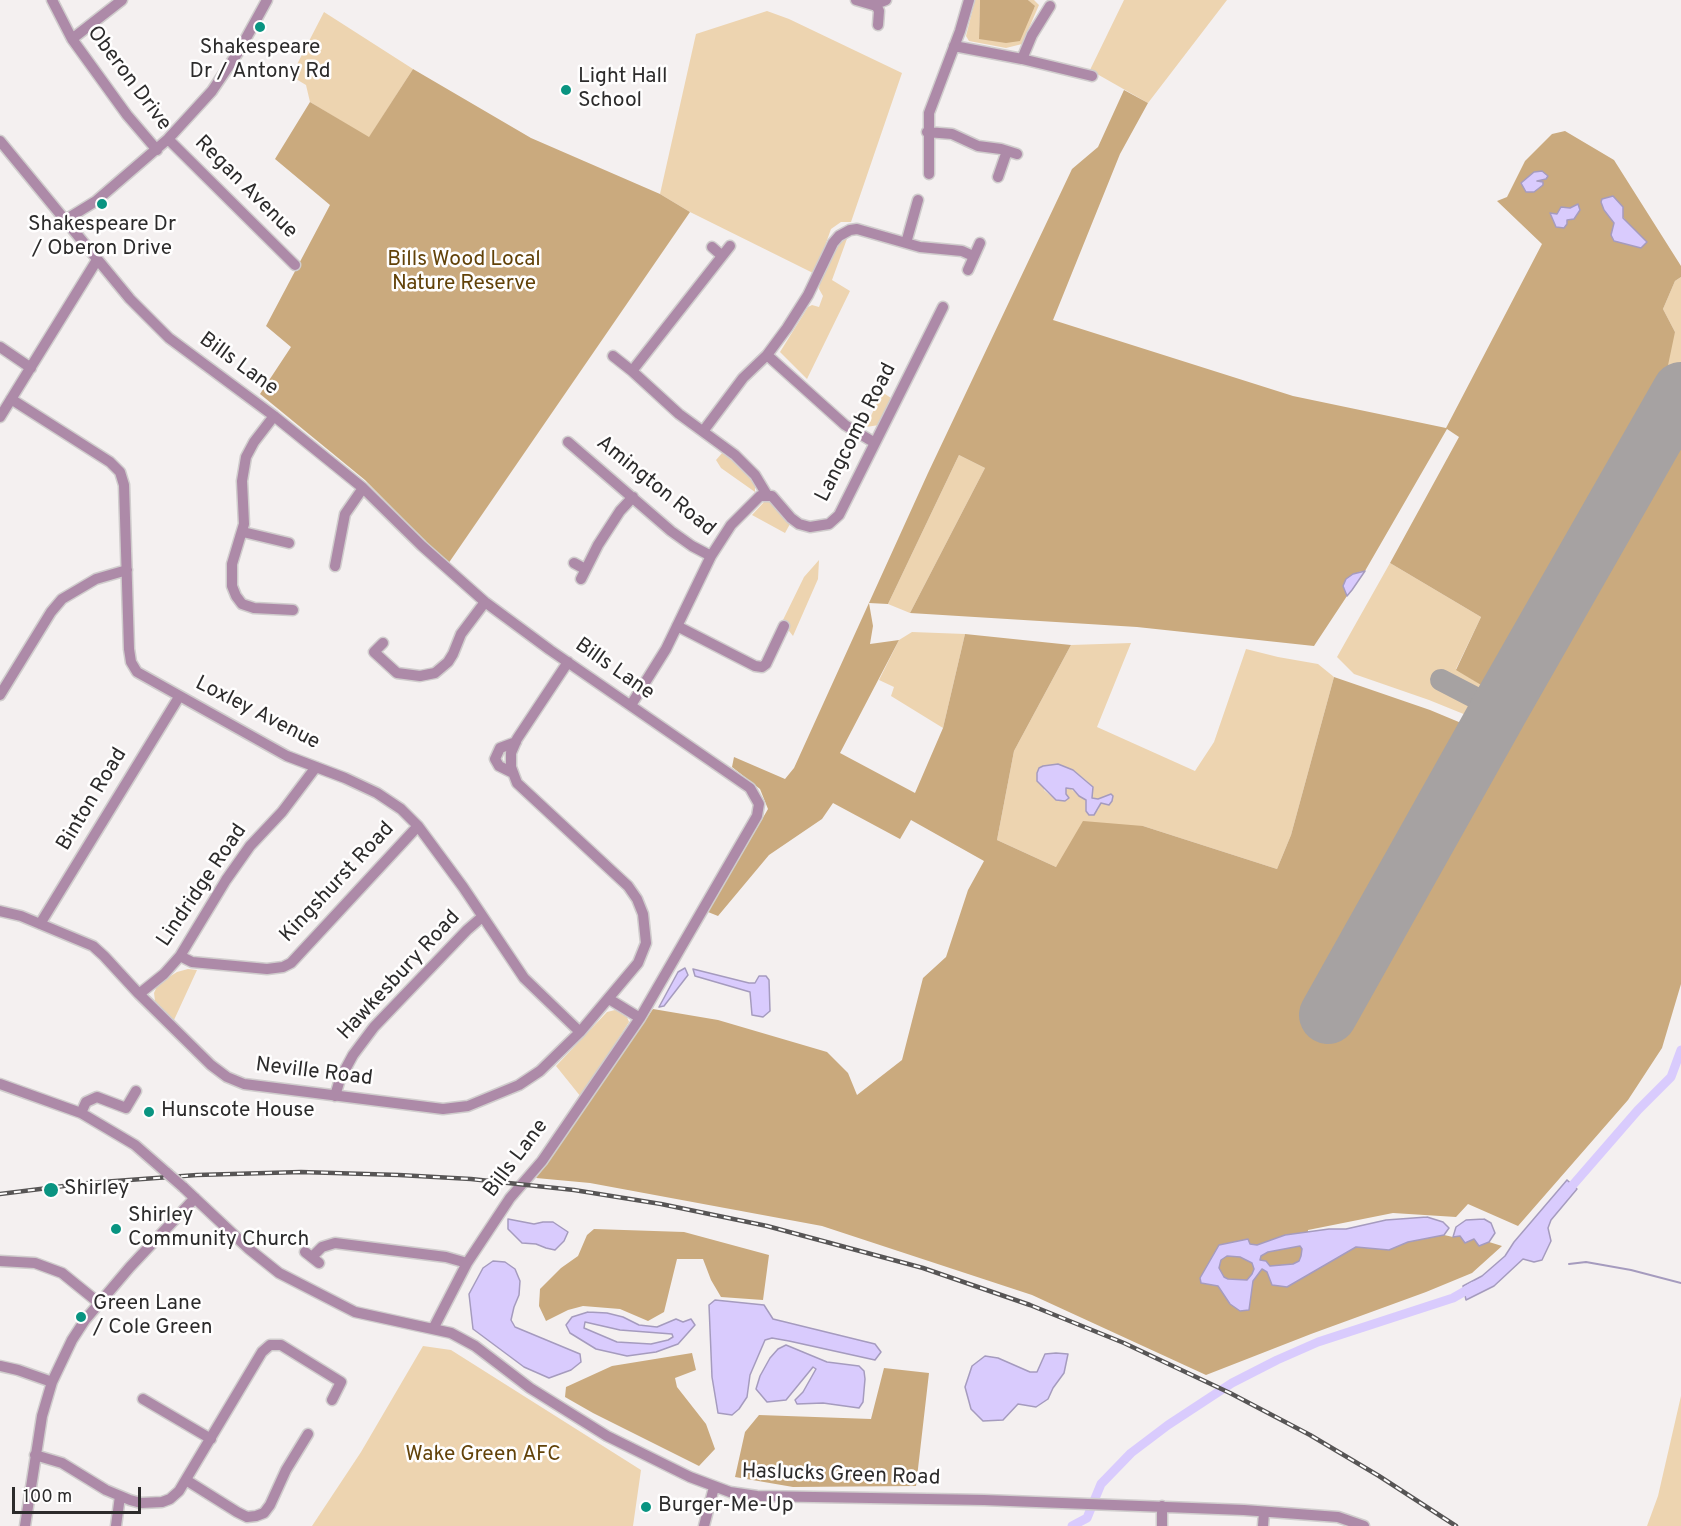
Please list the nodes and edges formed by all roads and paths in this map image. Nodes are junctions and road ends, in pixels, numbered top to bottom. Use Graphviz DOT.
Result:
graph roads {
  1 [pos="52,0"];
  2 [pos="122,0"];
  3 [pos="267,0"];
  4 [pos="856,0"];
  5 [pos="969,0"];
  6 [pos="881,2"];
  7 [pos="1049,2"];
  8 [pos="878,25"];
  9 [pos="72,39"];
  10 [pos="954,46"];
  11 [pos="1022,59"];
  12 [pos="1092,76"];
  13 [pos="927,132"];
  14 [pos="168,140"];
  15 [pos="0,141"];
  16 [pos="157,150"];
  17 [pos="929,174"];
  18 [pos="998,177"];
  19 [pos="918,200"];
  20 [pos="65,220"];
  21 [pos="906,243"];
  22 [pos="980,243"];
  23 [pos="730,246"];
  24 [pos="712,247"];
  25 [pos="721,255"];
  26 [pos="973,256"];
  27 [pos="97,260"];
  28 [pos="295,265"];
  29 [pos="968,270"];
  30 [pos="808,295"];
  31 [pos="819,301"];
  32 [pos="943,307"];
  33 [pos="925,314"];
  34 [pos="937,320"];
  35 [pos="0,347"];
  36 [pos="767,355"];
  37 [pos="613,356"];
  38 [pos="31,368"];
  39 [pos="632,371"];
  40 [pos="11,399"];
  41 [pos="274,416"];
  42 [pos="0,417"];
  43 [pos="704,430"];
  44 [pos="875,443"];
  45 [pos="568,458"];
  46 [pos="363,488"];
  47 [pos="767,495"];
  48 [pos="633,497"];
  49 [pos="243,532"];
  50 [pos="273,539"];
  51 [pos="289,543"];
  52 [pos="270,551"];
  53 [pos="711,556"];
  54 [pos="574,563"];
  55 [pos="335,566"];
  56 [pos="126,570"];
  57 [pos="272,597"];
  58 [pos="485,602"];
  59 [pos="270,609"];
  60 [pos="293,610"];
  61 [pos="677,626"];
  62 [pos="784,633"];
  63 [pos="383,643"];
  64 [pos="568,662"];
  65 [pos="0,695"];
  66 [pos="179,697"];
  67 [pos="631,705"];
  68 [pos="316,767"];
  69 [pos="418,826"];
  70 [pos="0,911"];
  71 [pos="482,917"];
  72 [pos="40,924"];
  73 [pos="180,956"];
  74 [pos="139,994"];
  75 [pos="609,999"];
  76 [pos="640,1018"];
  77 [pos="580,1032"];
  78 [pos="0,1084"];
  79 [pos="136,1091"];
  80 [pos="336,1096"];
  81 [pos="81,1113"];
  82 [pos="195,1198"];
  83 [pos="312,1257"];
  84 [pos="0,1261"];
  85 [pos="467,1263"];
  86 [pos="99,1303"];
  87 [pos="433,1329"];
  88 [pos="0,1366"];
  89 [pos="52,1382"];
  90 [pos="143,1400"];
  91 [pos="332,1400"];
  92 [pos="153,1406"];
  93 [pos="147,1416"];
  94 [pos="308,1434"];
  95 [pos="211,1439"];
  96 [pos="35,1455"];
  97 [pos="186,1480"];
  98 [pos="714,1487"];
  99 [pos="120,1496"];
  100 [pos="1162,1506"];
  101 [pos="1264,1512"];
  102 [pos="25,1526"];
  103 [pos="116,1526"];
  104 [pos="704,1526"];
  105 [pos="1162,1526"];
  106 [pos="1263,1526"];
  107 [pos="1364,1526"];
  1 -- 9 [label="street, Oberon Drive"];
  2 -- 9 [label="street"];
  3 -- 14 [label="street"];
  4 -- 6 [label="street"];
  5 -- 10 [label="street"];
  6 -- 8 [label="street"];
  7 -- 11 [label="street"];
  9 -- 16 [label="street, Oberon Drive"];
  10 -- 11 [label="street"];
  10 -- 13 [label="street"];
  11 -- 12 [label="street"];
  13 -- 17 [label="street"];
  13 -- 18 [label="street"];
  14 -- 16 [label="street"];
  14 -- 28 [label="street, Regan Avenue"];
  15 -- 20 [label="street, Bills Lane"];
  16 -- 20 [label="street"];
  19 -- 21 [label="street"];
  20 -- 27 [label="street, Bills Lane"];
  21 -- 26 [label="street"];
  21 -- 30 [label="street"];
  22 -- 26 [label="street"];
  23 -- 25 [label="street"];
  24 -- 25 [label="street"];
  25 -- 39 [label="street"];
  26 -- 29 [label="street"];
  27 -- 38 [label="street"];
  27 -- 41 [label="street, Bills Lane"];
  30 -- 31 [label="street"];
  30 -- 36 [label="street"];
  32 -- 34 [label="street, Langcomb Road"];
  33 -- 34 [label="street"];
  34 -- 44 [label="street, Langcomb Road"];
  35 -- 38 [label="street"];
  36 -- 43 [label="street"];
  36 -- 44 [label="street"];
  37 -- 39 [label="street"];
  38 -- 40 [label="street"];
  39 -- 43 [label="street"];
  40 -- 42 [label="street"];
  40 -- 56 [label="street, Loxley Avenue"];
  41 -- 46 [label="street, Bills Lane"];
  41 -- 49 [label="street"];
  43 -- 47 [label="street"];
  44 -- 47 [label="street, Langcomb Road"];
  45 -- 48 [label="street, Amington Road"];
  46 -- 55 [label="street"];
  46 -- 58 [label="street, Bills Lane"];
  47 -- 53 [label="street"];
  48 -- 53 [label="street, Amington Road"];
  48 -- 54 [label="street"];
  49 -- 50 [label="street"];
  49 -- 59 [label="street"];
  50 -- 51 [label="street"];
  50 -- 52 [label="street"];
  53 -- 61 [label="street"];
  56 -- 65 [label="street"];
  56 -- 66 [label="street, Loxley Avenue"];
  57 -- 59 [label="street"];
  58 -- 63 [label="street"];
  58 -- 64 [label="street, Bills Lane"];
  59 -- 60 [label="street"];
  61 -- 62 [label="street"];
  61 -- 67 [label="street"];
  64 -- 67 [label="street, Bills Lane"];
  64 -- 75 [label="street, Neville Road"];
  66 -- 68 [label="street, Loxley Avenue"];
  66 -- 72 [label="street, Binton Road"];
  67 -- 76 [label="street, Bills Lane"];
  68 -- 69 [label="street, Loxley Avenue"];
  68 -- 73 [label="street, Lindridge Road"];
  69 -- 71 [label="street, Loxley Avenue"];
  69 -- 73 [label="street, Kingshurst Road"];
  70 -- 72 [label="street, Neville Road"];
  71 -- 77 [label="street, Loxley Avenue"];
  71 -- 80 [label="street, Hawkesbury Road"];
  72 -- 74 [label="street, Neville Road"];
  73 -- 74 [label="street, Lindridge Road"];
  74 -- 80 [label="street, Neville Road"];
  75 -- 76 [label="street"];
  75 -- 77 [label="street, Neville Road"];
  76 -- 85 [label="street, Bills Lane"];
  77 -- 80 [label="street, Neville Road"];
  78 -- 81 [label="street, Haslucks Green Road"];
  79 -- 81 [label="street"];
  81 -- 82 [label="street, Haslucks Green Road, bridge"];
  82 -- 86 [label="street"];
  82 -- 87 [label="street, Haslucks Green Road"];
  83 -- 85 [label="street"];
  84 -- 86 [label="street"];
  85 -- 87 [label="street, Bills Lane"];
  86 -- 89 [label="street"];
  87 -- 98 [label="street, Haslucks Green Road"];
  88 -- 89 [label="street"];
  89 -- 96 [label="street"];
  90 -- 92 [label="street"];
  91 -- 95 [label="street"];
  92 -- 93 [label="street"];
  92 -- 95 [label="street"];
  94 -- 97 [label="street"];
  95 -- 97 [label="street"];
  96 -- 99 [label="street"];
  96 -- 102 [label="street"];
  97 -- 99 [label="street"];
  98 -- 100 [label="street, Haslucks Green Road"];
  98 -- 104 [label="street"];
  99 -- 103 [label="street"];
  100 -- 101 [label="street, Haslucks Green Road"];
  100 -- 105 [label="street"];
  101 -- 106 [label="street"];
  101 -- 107 [label="street, Haslucks Green Road"];
}
